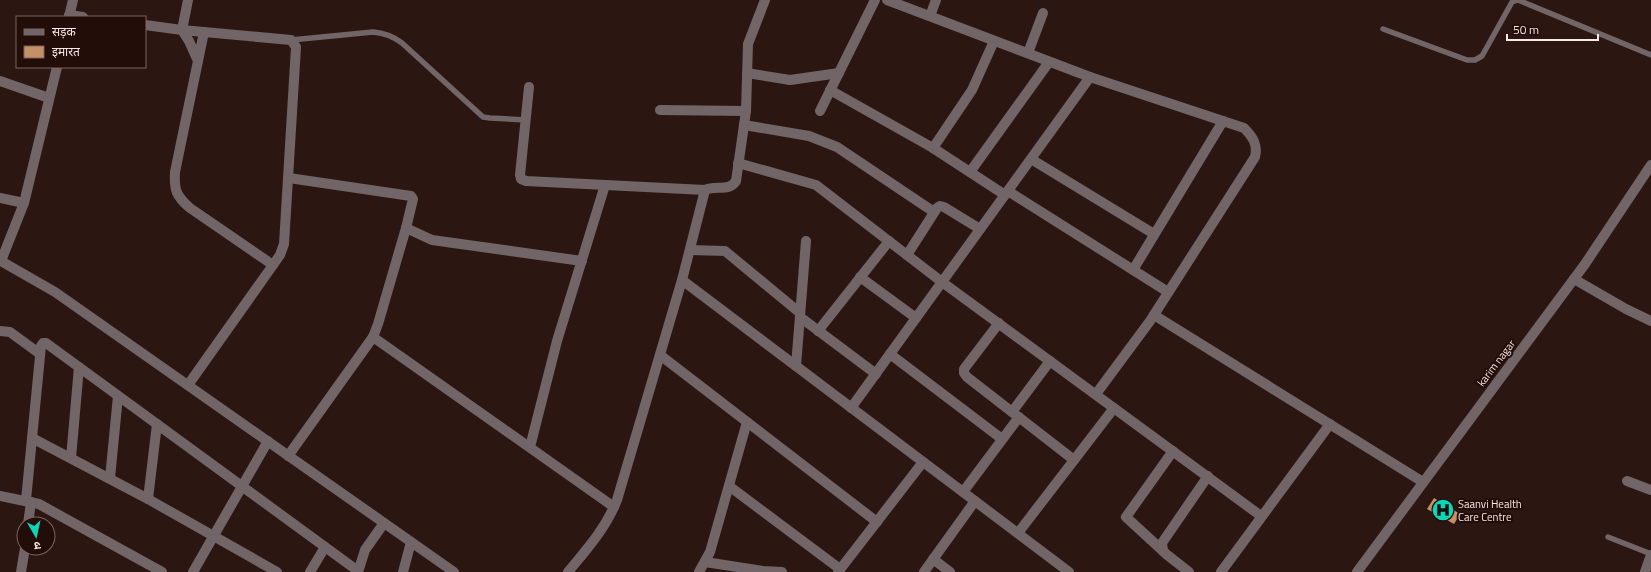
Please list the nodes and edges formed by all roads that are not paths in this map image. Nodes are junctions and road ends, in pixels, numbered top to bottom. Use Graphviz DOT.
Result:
graph roads {
  1 [pos="72,0"];
  2 [pos="188,0"];
  3 [pos="765,0"];
  4 [pos="875,0"];
  5 [pos="887,0"];
  6 [pos="936,0"];
  7 [pos="1510,1"];
  8 [pos="1043,13"];
  9 [pos="69,16"];
  10 [pos="930,16"];
  11 [pos="146,25"];
  12 [pos="1383,29"];
  13 [pos="182,30"];
  14 [pos="204,32"];
  15 [pos="291,40"];
  16 [pos="994,40"];
  17 [pos="1028,54"];
  18 [pos="1651,55"];
  19 [pos="198,61"];
  20 [pos="1049,62"];
  21 [pos="57,68"];
  22 [pos="747,73"];
  23 [pos="839,73"];
  24 [pos="1090,77"];
  25 [pos="0,81"];
  26 [pos="530,87"];
  27 [pos="830,90"];
  28 [pos="50,98"];
  29 [pos="660,110"];
  30 [pos="746,110"];
  31 [pos="820,111"];
  32 [pos="526,120"];
  33 [pos="1223,121"];
  34 [pos="744,125"];
  35 [pos="933,148"];
  36 [pos="1031,159"];
  37 [pos="738,163"];
  38 [pos="1651,165"];
  39 [pos="970,172"];
  40 [pos="289,178"];
  41 [pos="605,185"];
  42 [pos="705,190"];
  43 [pos="1007,193"];
  44 [pos="0,198"];
  45 [pos="24,203"];
  46 [pos="934,212"];
  47 [pos="406,228"];
  48 [pos="980,229"];
  49 [pos="1154,234"];
  50 [pos="806,241"];
  51 [pos="889,241"];
  52 [pos="690,250"];
  53 [pos="907,255"];
  54 [pos="582,261"];
  55 [pos="273,265"];
  56 [pos="1,266"];
  57 [pos="1133,270"];
  58 [pos="860,277"];
  59 [pos="1574,279"];
  60 [pos="682,280"];
  61 [pos="942,282"];
  62 [pos="1168,292"];
  63 [pos="800,315"];
  64 [pos="1154,315"];
  65 [pos="916,318"];
  66 [pos="1651,321"];
  67 [pos="999,323"];
  68 [pos="0,331"];
  69 [pos="818,331"];
  70 [pos="373,337"];
  71 [pos="40,354"];
  72 [pos="890,354"];
  73 [pos="660,355"];
  74 [pos="1050,361"];
  75 [pos="796,366"];
  76 [pos="79,367"];
  77 [pos="876,374"];
  78 [pos="188,385"];
  79 [pos="1096,394"];
  80 [pos="118,396"];
  81 [pos="851,408"];
  82 [pos="1114,408"];
  83 [pos="1015,415"];
  84 [pos="747,422"];
  85 [pos="157,424"];
  86 [pos="1330,424"];
  87 [pos="32,438"];
  88 [pos="1002,439"];
  89 [pos="268,441"];
  90 [pos="530,447"];
  91 [pos="1173,451"];
  92 [pos="288,456"];
  93 [pos="71,458"];
  94 [pos="1074,460"];
  95 [pos="923,462"];
  96 [pos="1208,476"];
  97 [pos="110,478"];
  98 [pos="1627,481"];
  99 [pos="1423,482"];
  100 [pos="242,486"];
  101 [pos="729,486"];
  102 [pos="1651,490"];
  103 [pos="963,492"];
  104 [pos="0,496"];
  105 [pos="148,499"];
  106 [pos="28,501"];
  107 [pos="975,501"];
  108 [pos="614,507"];
  109 [pos="28,516"];
  110 [pos="1262,516"];
  111 [pos="877,522"];
  112 [pos="384,523"];
  113 [pos="1018,533"];
  114 [pos="214,537"];
  115 [pos="1608,537"];
  116 [pos="411,542"];
  117 [pos="325,547"];
  118 [pos="1163,551"];
  119 [pos="1651,554"];
  120 [pos="24,556"];
  121 [pos="933,559"];
  122 [pos="706,562"];
  123 [pos="358,571"];
  124 [pos="839,571"];
  125 [pos="21,572"];
  126 [pos="162,572"];
  127 [pos="193,572"];
  128 [pos="277,572"];
  129 [pos="310,572"];
  130 [pos="403,572"];
  131 [pos="454,572"];
  132 [pos="568,572"];
  133 [pos="699,572"];
  134 [pos="782,572"];
  135 [pos="924,572"];
  136 [pos="950,572"];
  137 [pos="1069,572"];
  138 [pos="1189,572"];
  139 [pos="1221,572"];
  140 [pos="1357,572"];
  141 [pos="1645,572"];
  1 -- 9 [label="street"];
  2 -- 13 [label="street"];
  3 -- 22 [label="street"];
  4 -- 23 [label="street"];
  5 -- 10 [label="street"];
  6 -- 10 [label="street"];
  7 -- 12 [label="lane"];
  7 -- 18 [label="lane"];
  8 -- 17 [label="street"];
  10 -- 16 [label="street"];
  11 -- 13 [label="street"];
  13 -- 14 [label="street"];
  13 -- 19 [label="street"];
  14 -- 15 [label="street"];
  14 -- 19 [label="street"];
  15 -- 32 [label="lane"];
  15 -- 40 [label="street"];
  16 -- 17 [label="street"];
  16 -- 35 [label="street"];
  17 -- 20 [label="street"];
  19 -- 55 [label="street"];
  20 -- 24 [label="street"];
  20 -- 39 [label="street"];
  21 -- 28 [label="street"];
  22 -- 23 [label="street"];
  22 -- 30 [label="street"];
  23 -- 27 [label="street"];
  24 -- 33 [label="street"];
  24 -- 36 [label="street"];
  25 -- 28 [label="street"];
  26 -- 32 [label="street"];
  27 -- 31 [label="street"];
  27 -- 35 [label="street"];
  28 -- 45 [label="street"];
  29 -- 30 [label="street"];
  30 -- 34 [label="street"];
  32 -- 41 [label="street"];
  33 -- 49 [label="street"];
  33 -- 62 [label="street"];
  34 -- 37 [label="street"];
  34 -- 46 [label="street"];
  35 -- 39 [label="street"];
  36 -- 43 [label="street"];
  36 -- 49 [label="street"];
  37 -- 42 [label="street"];
  37 -- 51 [label="street"];
  38 -- 59 [label="street, karim nagar"];
  39 -- 43 [label="street"];
  40 -- 47 [label="street"];
  40 -- 55 [label="street"];
  41 -- 42 [label="street"];
  41 -- 54 [label="street"];
  42 -- 52 [label="street"];
  43 -- 48 [label="street"];
  43 -- 57 [label="street"];
  44 -- 45 [label="street"];
  45 -- 56 [label="street"];
  46 -- 48 [label="street"];
  46 -- 53 [label="street"];
  47 -- 54 [label="street"];
  47 -- 70 [label="street"];
  48 -- 61 [label="street"];
  49 -- 57 [label="street"];
  50 -- 63 [label="street"];
  51 -- 53 [label="street"];
  51 -- 58 [label="street"];
  52 -- 60 [label="street"];
  52 -- 63 [label="street"];
  53 -- 61 [label="street"];
  54 -- 90 [label="street"];
  55 -- 78 [label="street"];
  56 -- 78 [label="street"];
  57 -- 62 [label="street"];
  58 -- 65 [label="street"];
  58 -- 69 [label="street"];
  59 -- 66 [label="street"];
  59 -- 99 [label="street, karim nagar"];
  60 -- 73 [label="street"];
  60 -- 75 [label="street"];
  61 -- 65 [label="street"];
  61 -- 67 [label="street"];
  62 -- 64 [label="street"];
  63 -- 69 [label="street"];
  63 -- 75 [label="street"];
  64 -- 79 [label="street"];
  64 -- 86 [label="street"];
  65 -- 72 [label="street"];
  67 -- 74 [label="street"];
  67 -- 83 [label="street"];
  68 -- 71 [label="street"];
  69 -- 77 [label="street"];
  70 -- 90 [label="street"];
  70 -- 92 [label="street"];
  71 -- 76 [label="street"];
  71 -- 87 [label="street"];
  72 -- 77 [label="street"];
  72 -- 88 [label="street"];
  73 -- 84 [label="street"];
  73 -- 108 [label="street"];
  74 -- 79 [label="street"];
  74 -- 83 [label="street"];
  75 -- 81 [label="street"];
  76 -- 80 [label="street"];
  76 -- 93 [label="street"];
  77 -- 81 [label="street"];
  78 -- 89 [label="street"];
  79 -- 82 [label="street"];
  80 -- 85 [label="street"];
  80 -- 97 [label="street"];
  81 -- 95 [label="street"];
  82 -- 91 [label="street"];
  82 -- 94 [label="street"];
  83 -- 88 [label="street"];
  83 -- 94 [label="street"];
  84 -- 101 [label="street"];
  84 -- 111 [label="street"];
  85 -- 100 [label="street"];
  85 -- 105 [label="street"];
  86 -- 99 [label="street"];
  86 -- 110 [label="street"];
  87 -- 93 [label="street"];
  87 -- 106 [label="street"];
  88 -- 103 [label="street"];
  89 -- 92 [label="street"];
  89 -- 100 [label="street"];
  90 -- 108 [label="street"];
  91 -- 96 [label="street"];
  91 -- 118 [label="street"];
  92 -- 112 [label="street"];
  93 -- 97 [label="street"];
  94 -- 113 [label="street"];
  95 -- 103 [label="street"];
  95 -- 111 [label="street"];
  96 -- 110 [label="street"];
  96 -- 118 [label="street"];
  97 -- 105 [label="street"];
  98 -- 102 [label="street"];
  99 -- 140 [label="street, karim nagar"];
  100 -- 114 [label="street"];
  100 -- 117 [label="street"];
  101 -- 122 [label="street"];
  101 -- 124 [label="street"];
  103 -- 107 [label="street"];
  104 -- 106 [label="street"];
  105 -- 114 [label="street"];
  106 -- 109 [label="street"];
  106 -- 126 [label="street"];
  107 -- 113 [label="street"];
  107 -- 121 [label="street"];
  108 -- 132 [label="street"];
  110 -- 139 [label="street"];
  111 -- 124 [label="street"];
  112 -- 116 [label="street"];
  112 -- 123 [label="street"];
  113 -- 137 [label="street"];
  114 -- 127 [label="street"];
  114 -- 128 [label="street"];
  115 -- 119 [label="lane"];
  116 -- 130 [label="street"];
  116 -- 131 [label="street"];
  117 -- 123 [label="street"];
  117 -- 129 [label="street"];
  118 -- 138 [label="street"];
  119 -- 141 [label="street"];
  120 -- 125 [label="street"];
  121 -- 135 [label="street"];
  121 -- 136 [label="street"];
  122 -- 133 [label="street"];
  122 -- 134 [label="street"];
}
